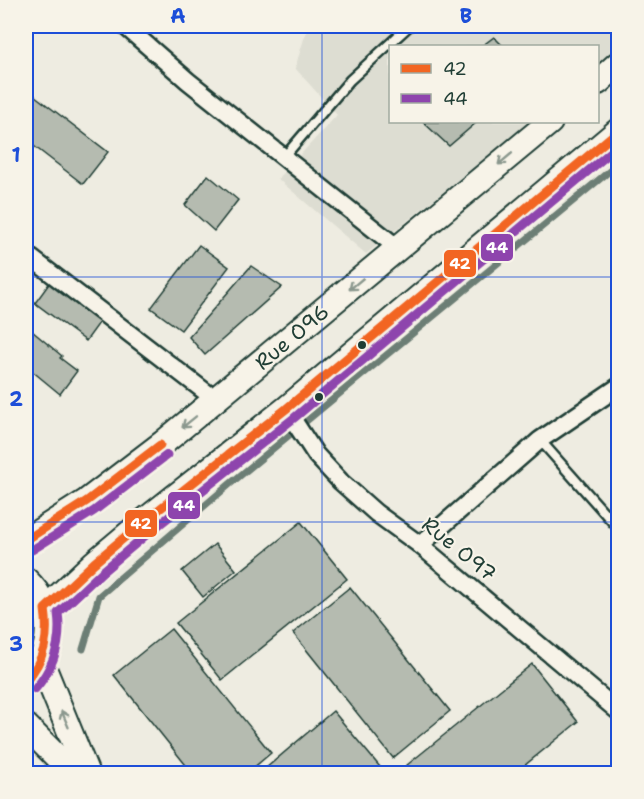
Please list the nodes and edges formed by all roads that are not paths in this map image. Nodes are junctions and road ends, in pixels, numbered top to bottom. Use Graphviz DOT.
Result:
graph roads {
  1 [pos="125,26"];
  2 [pos="409,26"];
  3 [pos="618,64"];
  4 [pos="599,80"];
  5 [pos="549,123"];
  6 [pos="618,131"];
  7 [pos="284,158"];
  8 [pos="399,249"];
  9 [pos="26,254"];
  10 [pos="618,387"];
  11 [pos="216,400"];
  12 [pos="286,409"];
  13 [pos="540,440"];
  14 [pos="618,528"];
  15 [pos="26,540"];
  16 [pos="420,545"];
  17 [pos="26,579"];
  18 [pos="45,609"];
  19 [pos="41,662"];
  20 [pos="26,681"];
  21 [pos="618,711"];
  22 [pos="26,726"];
  23 [pos="74,774"];
  24 [pos="87,774"];
  1 -- 7 [label="street"];
  2 -- 7 [label="lane"];
  3 -- 4 [label="main road"];
  5 -- 8 [label="main road, Rue O96, one-way"];
  6 -- 12 [label="main road"];
  7 -- 8 [label="street"];
  8 -- 11 [label="main road, Rue O96, one-way"];
  9 -- 11 [label="street"];
  10 -- 13 [label="street"];
  11 -- 15 [label="main road, Rue O96, one-way"];
  12 -- 16 [label="street, Rue O97"];
  12 -- 18 [label="main road"];
  13 -- 14 [label="lane"];
  13 -- 16 [label="street"];
  16 -- 21 [label="street, Rue O97"];
  17 -- 18 [label="main road"];
  18 -- 19 [label="main road"];
  19 -- 20 [label="main road"];
  24 -- 19 [label="main road, one-way"];
  22 -- 23 [label="main road"];
}
